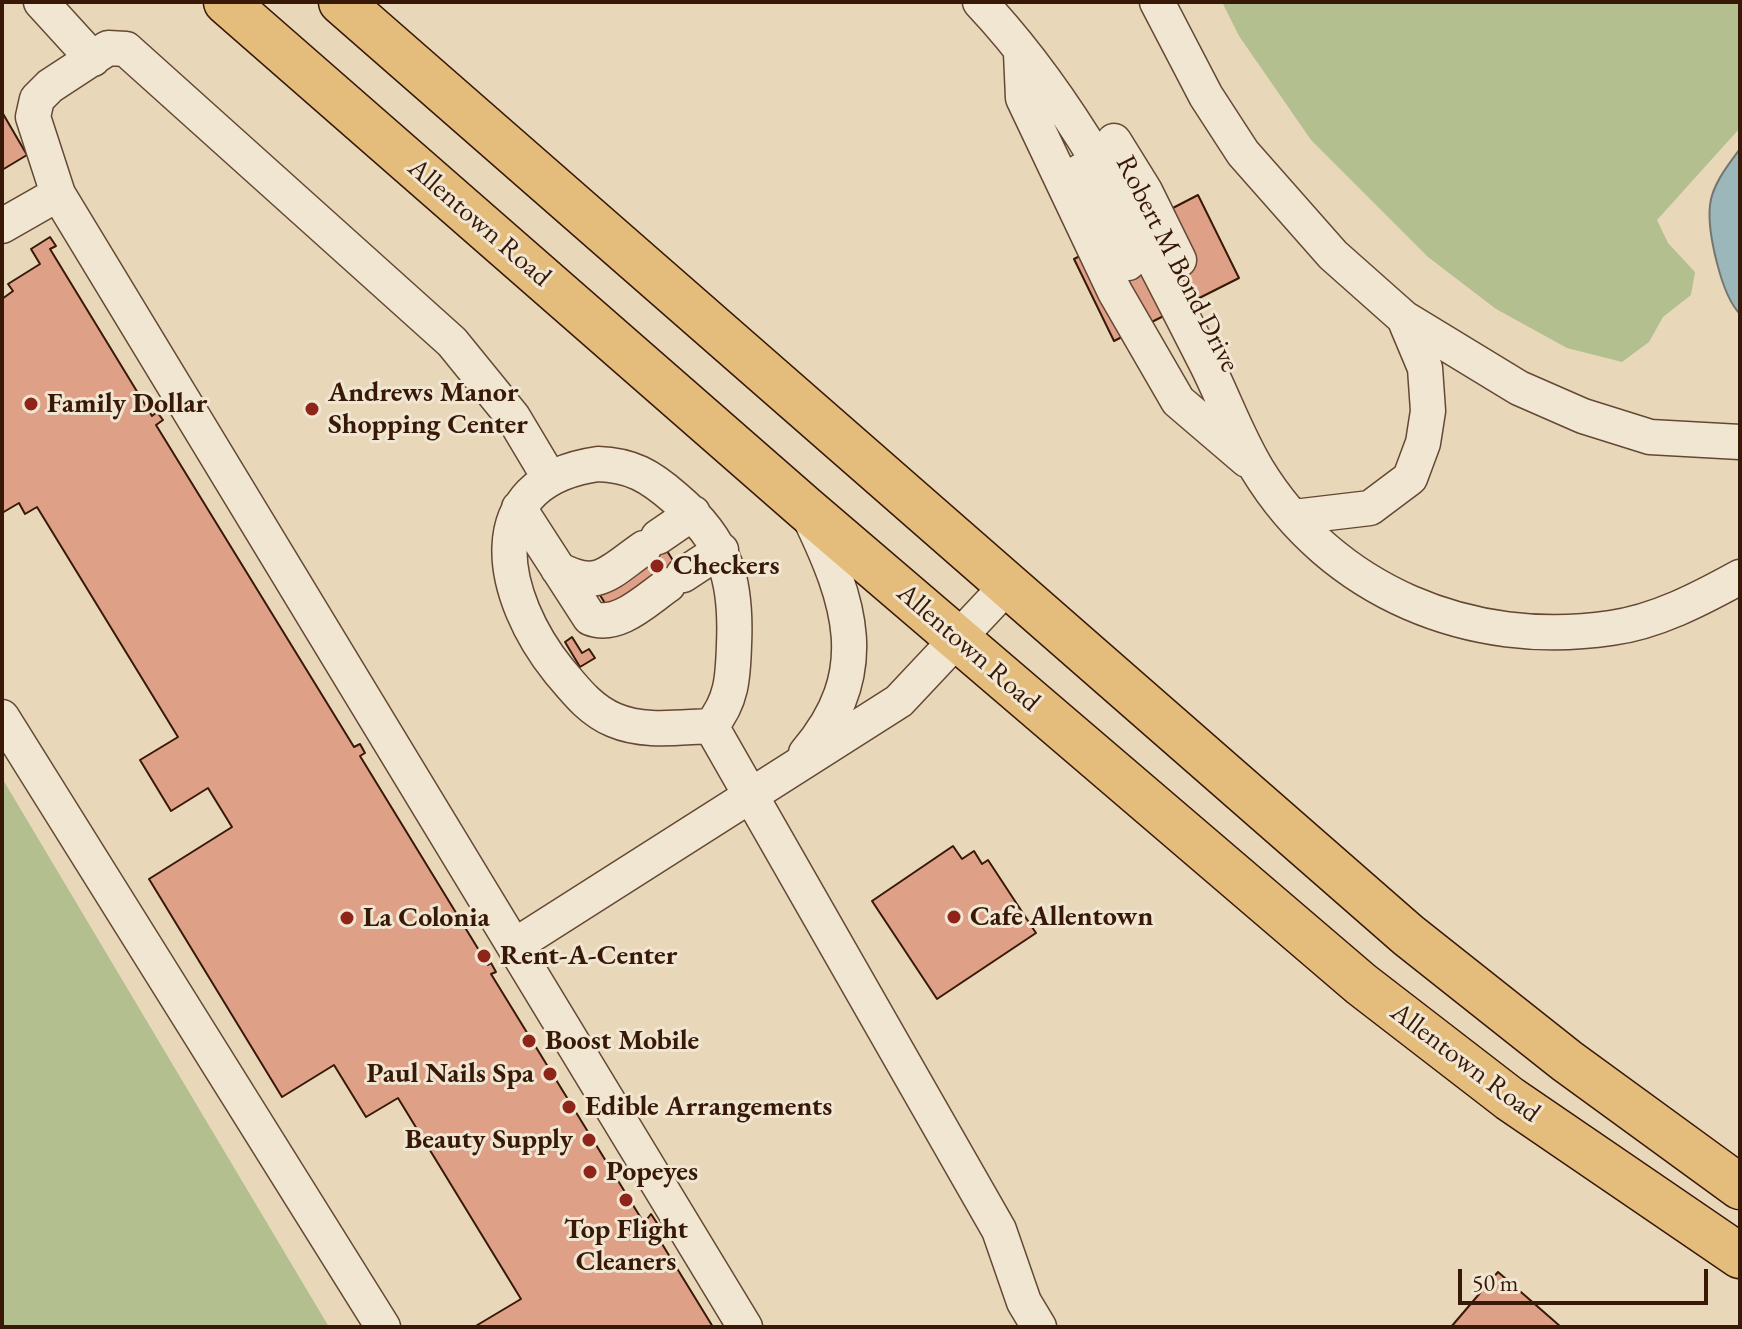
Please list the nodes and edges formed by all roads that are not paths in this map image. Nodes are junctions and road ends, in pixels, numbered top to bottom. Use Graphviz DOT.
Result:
graph roads {
  1 [pos="41,2"];
  2 [pos="226,2"];
  3 [pos="341,2"];
  4 [pos="980,2"];
  5 [pos="1157,2"];
  6 [pos="1021,53"];
  7 [pos="93,59"];
  8 [pos="58,194"];
  9 [pos="2,226"];
  10 [pos="1404,318"];
  11 [pos="1740,442"];
  12 [pos="1257,469"];
  13 [pos="550,479"];
  14 [pos="519,508"];
  15 [pos="806,509"];
  16 [pos="693,513"];
  17 [pos="1294,517"];
  18 [pos="721,550"];
  19 [pos="558,569"];
  20 [pos="1740,577"];
  21 [pos="1008,585"];
  22 [pos="959,641"];
  23 [pos="2,717"];
  24 [pos="711,726"];
  25 [pos="788,773"];
  26 [pos="752,797"];
  27 [pos="514,946"];
  28 [pos="1740,1187"];
  29 [pos="1740,1256"];
  30 [pos="383,1327"];
  31 [pos="745,1327"];
  32 [pos="1039,1327"];
  1 -- 7 [label="street"];
  2 -- 15 [label="main road, Allentown Road"];
  3 -- 21 [label="main road"];
  4 -- 6 [label="street, Robert M Bond Drive"];
  5 -- 10 [label="street"];
  6 -- 12 [label="street, Robert M Bond Drive"];
  6 -- 12 [label="street, Robert M Bond Drive"];
  7 -- 8 [label="street"];
  7 -- 13 [label="street"];
  8 -- 9 [label="street"];
  8 -- 27 [label="street"];
  10 -- 11 [label="street"];
  10 -- 17 [label="street"];
  12 -- 17 [label="street, Robert M Bond Drive"];
  13 -- 14 [label="street"];
  13 -- 16 [label="street"];
  14 -- 19 [label="street"];
  14 -- 24 [label="street"];
  15 -- 22 [label="main road, Allentown Road"];
  15 -- 25 [label="street"];
  16 -- 18 [label="street"];
  16 -- 19 [label="street"];
  17 -- 20 [label="street, Robert M Bond Drive"];
  18 -- 19 [label="street"];
  18 -- 24 [label="street"];
  21 -- 22 [label="street"];
  21 -- 28 [label="main road"];
  22 -- 25 [label="street"];
  22 -- 29 [label="main road, Allentown Road"];
  23 -- 30 [label="street"];
  24 -- 26 [label="street"];
  25 -- 26 [label="street"];
  26 -- 27 [label="street"];
  26 -- 32 [label="street"];
  27 -- 31 [label="street"];
}
